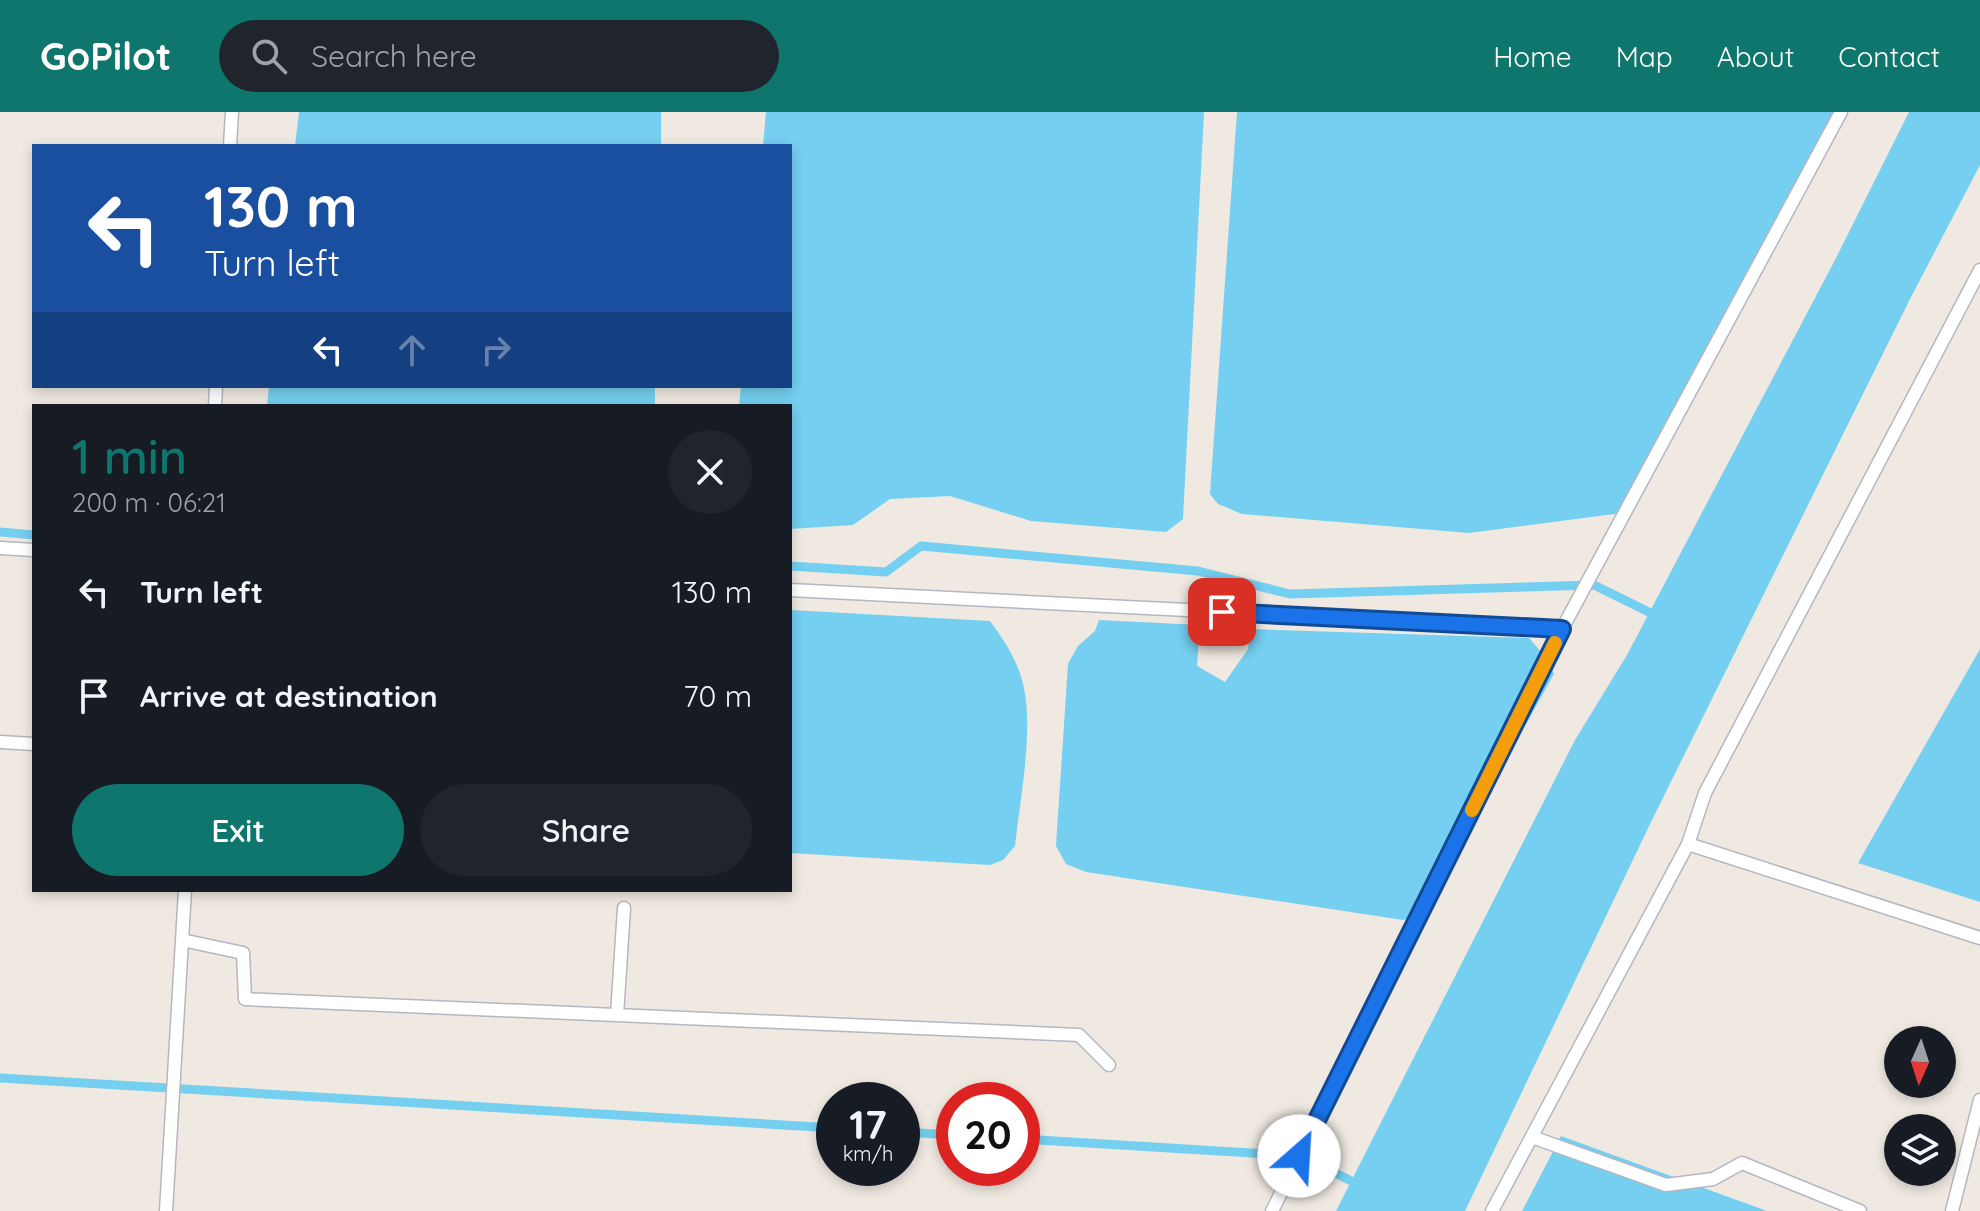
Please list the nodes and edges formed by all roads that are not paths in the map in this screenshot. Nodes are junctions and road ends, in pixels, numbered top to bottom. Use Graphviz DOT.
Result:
graph roads {
  1 [pos="232,112"];
  2 [pos="1841,112"];
  3 [pos="230,144"];
  4 [pos="1980,270"];
  5 [pos="0,548"];
  6 [pos="32,550"];
  7 [pos="792,590"];
  8 [pos="1562,629"];
  9 [pos="0,742"];
  10 [pos="32,744"];
  11 [pos="1688,844"];
  12 [pos="185,892"];
  13 [pos="624,908"];
  14 [pos="1980,938"];
  15 [pos="182,940"];
  16 [pos="617,1015"];
  17 [pos="1109,1065"];
  18 [pos="1980,1100"];
  19 [pos="1532,1137"];
  20 [pos="166,1211"];
  21 [pos="1272,1211"];
  22 [pos="1492,1211"];
  23 [pos="1860,1211"];
  24 [pos="1952,1211"];
  1 -- 3 [label="lane"];
  2 -- 8 [label="lane"];
  4 -- 11 [label="lane"];
  5 -- 6 [label="lane"];
  7 -- 8 [label="lane"];
  8 -- 21 [label="lane"];
  9 -- 10 [label="lane"];
  11 -- 14 [label="lane"];
  11 -- 19 [label="lane"];
  12 -- 15 [label="lane"];
  13 -- 16 [label="lane"];
  15 -- 16 [label="lane"];
  15 -- 20 [label="lane"];
  16 -- 17 [label="lane"];
  18 -- 24 [label="lane"];
  19 -- 22 [label="lane"];
  19 -- 23 [label="lane"];
}
